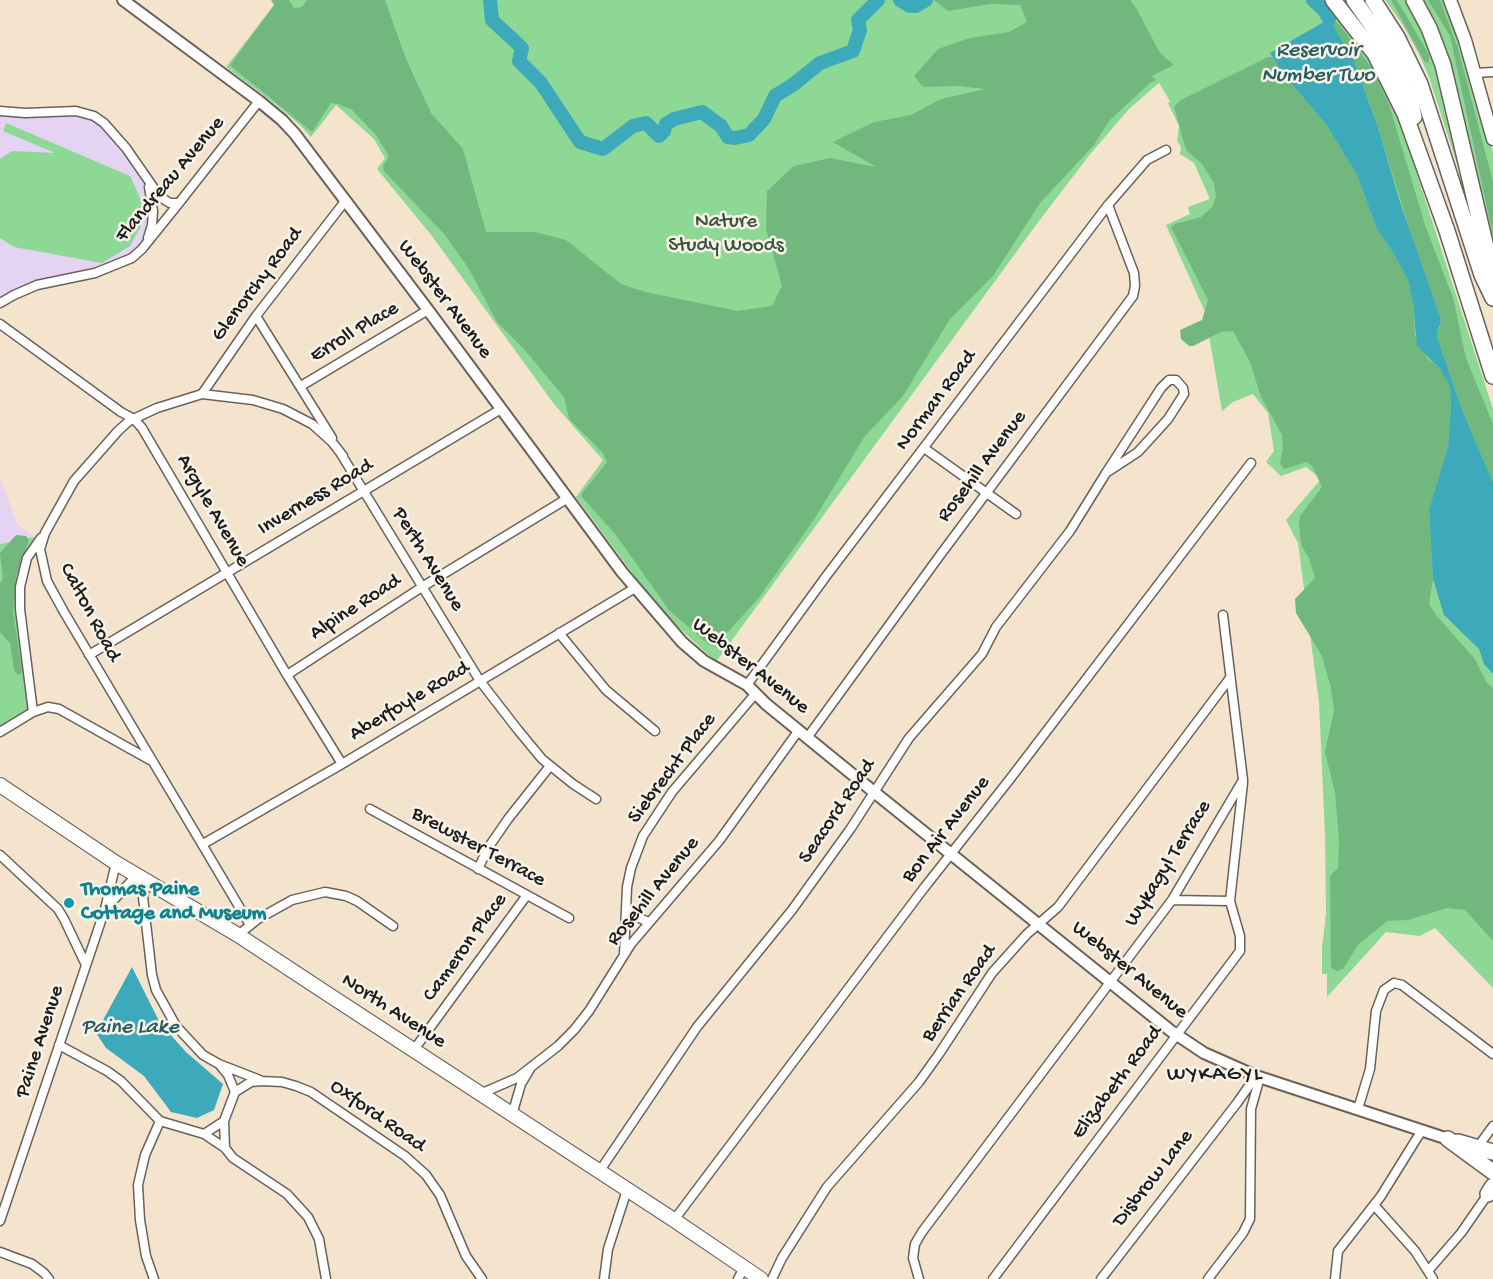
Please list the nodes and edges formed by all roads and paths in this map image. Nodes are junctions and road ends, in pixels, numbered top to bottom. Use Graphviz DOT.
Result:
graph roads {
  1 [pos="123,0"];
  2 [pos="1333,0"];
  3 [pos="1354,0"];
  4 [pos="1373,0"];
  5 [pos="1414,0"];
  6 [pos="1450,0"];
  7 [pos="1493,72"];
  8 [pos="1474,73"];
  9 [pos="259,100"];
  10 [pos="0,111"];
  11 [pos="1493,139"];
  12 [pos="1166,150"];
  13 [pos="1426,169"];
  14 [pos="146,178"];
  15 [pos="346,200"];
  16 [pos="179,203"];
  17 [pos="1108,205"];
  18 [pos="142,249"];
  19 [pos="1493,277"];
  20 [pos="1493,298"];
  21 [pos="0,303"];
  22 [pos="428,310"];
  23 [pos="256,316"];
  24 [pos="0,324"];
  25 [pos="1493,376"];
  26 [pos="301,386"];
  27 [pos="202,394"];
  28 [pos="501,409"];
  29 [pos="134,419"];
  30 [pos="924,448"];
  31 [pos="343,456"];
  32 [pos="1251,463"];
  33 [pos="1106,473"];
  34 [pos="363,490"];
  35 [pos="987,494"];
  36 [pos="568,498"];
  37 [pos="1016,514"];
  38 [pos="45,533"];
  39 [pos="227,573"];
  40 [pos="422,587"];
  41 [pos="635,588"];
  42 [pos="1223,615"];
  43 [pos="559,633"];
  44 [pos="89,655"];
  45 [pos="287,675"];
  46 [pos="1230,678"];
  47 [pos="480,681"];
  48 [pos="747,685"];
  49 [pos="756,693"];
  50 [pos="33,712"];
  51 [pos="655,731"];
  52 [pos="0,732"];
  53 [pos="803,734"];
  54 [pos="150,760"];
  55 [pos="342,764"];
  56 [pos="550,766"];
  57 [pos="1243,780"];
  58 [pos="0,785"];
  59 [pos="874,792"];
  60 [pos="596,799"];
  61 [pos="370,809"];
  62 [pos="203,844"];
  63 [pos="951,854"];
  64 [pos="0,855"];
  65 [pos="116,863"];
  66 [pos="478,869"];
  67 [pos="142,878"];
  68 [pos="527,895"];
  69 [pos="1172,900"];
  70 [pos="1230,901"];
  71 [pos="626,908"];
  72 [pos="105,909"];
  73 [pos="569,918"];
  74 [pos="649,922"];
  75 [pos="1039,923"];
  76 [pos="250,925"];
  77 [pos="393,926"];
  78 [pos="238,935"];
  79 [pos="624,955"];
  80 [pos="86,965"];
  81 [pos="1111,982"];
  82 [pos="1177,1035"];
  83 [pos="60,1045"];
  84 [pos="413,1052"];
  85 [pos="1493,1054"];
  86 [pos="219,1064"];
  87 [pos="530,1069"];
  88 [pos="1258,1076"];
  89 [pos="261,1081"];
  90 [pos="236,1092"];
  91 [pos="480,1094"];
  92 [pos="1237,1103"];
  93 [pos="1251,1109"];
  94 [pos="1358,1109"];
  95 [pos="512,1115"];
  96 [pos="160,1121"];
  97 [pos="224,1121"];
  98 [pos="1493,1126"];
  99 [pos="1422,1130"];
  100 [pos="204,1134"];
  101 [pos="1448,1139"];
  102 [pos="1488,1147"];
  103 [pos="225,1148"];
  104 [pos="599,1172"];
  105 [pos="1492,1177"];
  106 [pos="627,1190"];
  107 [pos="1374,1204"];
  108 [pos="674,1220"];
  109 [pos="0,1221"];
  110 [pos="0,1252"];
  111 [pos="741,1273"];
  112 [pos="1430,1275"];
  113 [pos="323,1278"];
  114 [pos="49,1279"];
  115 [pos="154,1279"];
  116 [pos="482,1279"];
  117 [pos="604,1279"];
  118 [pos="761,1279"];
  119 [pos="772,1279"];
  120 [pos="919,1279"];
  121 [pos="993,1279"];
  122 [pos="1101,1279"];
  123 [pos="1208,1279"];
  124 [pos="1335,1279"];
  1 -- 9 [label="street, Webster Avenue"];
  2 -- 13 [label="highway"];
  3 -- 13 [label="highway"];
  4 -- 20 [label="highway"];
  5 -- 19 [label="highway"];
  6 -- 8 [label="main road"];
  7 -- 8 [label="street"];
  8 -- 11 [label="main road"];
  9 -- 15 [label="street, Webster Avenue"];
  9 -- 16 [label="street, Flandreau Avenue"];
  10 -- 14 [label="street"];
  12 -- 17 [label="street, Norman Road"];
  13 -- 25 [label="highway"];
  14 -- 16 [label="street"];
  14 -- 18 [label="street"];
  15 -- 22 [label="street, Webster Avenue"];
  15 -- 23 [label="street, Glenorchy Road"];
  16 -- 18 [label="street, Flandreau Avenue"];
  17 -- 30 [label="street, Norman Road"];
  17 -- 35 [label="street, Rosehill Avenue"];
  18 -- 21 [label="street, Flandreau Avenue"];
  22 -- 26 [label="street, Erroll Place"];
  22 -- 28 [label="street, Webster Avenue"];
  23 -- 26 [label="street, Perth Avenue"];
  23 -- 27 [label="street, Glenorchy Road"];
  24 -- 29 [label="street, Argyle Avenue"];
  26 -- 31 [label="street, Perth Avenue"];
  27 -- 29 [label="street, Calton Road"];
  27 -- 31 [label="street, Calton Road"];
  28 -- 34 [label="street, Inverness Road"];
  28 -- 36 [label="street, Webster Avenue"];
  29 -- 38 [label="street, Calton Road"];
  29 -- 39 [label="street, Argyle Avenue"];
  30 -- 35 [label="street"];
  30 -- 48 [label="street, Norman Road"];
  31 -- 34 [label="street, Perth Avenue"];
  32 -- 63 [label="street, Bon Air Avenue"];
  33 -- 33 [label="street, Seacord Road"];
  33 -- 59 [label="street, Seacord Road"];
  34 -- 39 [label="street, Inverness Road"];
  34 -- 40 [label="street, Perth Avenue"];
  35 -- 37 [label="street"];
  35 -- 53 [label="street, Rosehill Avenue"];
  36 -- 40 [label="street, Alpine Road"];
  36 -- 41 [label="street, Webster Avenue"];
  38 -- 44 [label="street, Calton Road"];
  38 -- 50 [label="street"];
  39 -- 44 [label="street, Inverness Road"];
  39 -- 45 [label="street, Argyle Avenue"];
  40 -- 45 [label="street, Alpine Road"];
  40 -- 47 [label="street, Perth Avenue"];
  41 -- 43 [label="street, Aberfoyle Road"];
  41 -- 48 [label="street, Webster Avenue"];
  42 -- 46 [label="street"];
  43 -- 47 [label="street, Aberfoyle Road"];
  43 -- 51 [label="street"];
  44 -- 54 [label="street, Calton Road"];
  45 -- 55 [label="street, Argyle Avenue"];
  46 -- 57 [label="street"];
  46 -- 75 [label="street, Berrian Road"];
  47 -- 55 [label="street, Aberfoyle Road"];
  47 -- 56 [label="street, Perth Avenue"];
  48 -- 49 [label="street, Webster Avenue"];
  49 -- 53 [label="street, Webster Avenue"];
  49 -- 71 [label="street, Siebrecht Place"];
  50 -- 52 [label="street"];
  50 -- 54 [label="street"];
  53 -- 59 [label="street, Webster Avenue"];
  53 -- 74 [label="street, Rosehill Avenue"];
  54 -- 62 [label="street, Calton Road"];
  55 -- 62 [label="street, Aberfoyle Road"];
  56 -- 60 [label="street, Perth Avenue"];
  56 -- 66 [label="street"];
  57 -- 69 [label="street, Wykagyl Terrace"];
  57 -- 70 [label="street, Elizabeth Road"];
  58 -- 65 [label="main road, North Avenue"];
  59 -- 63 [label="street, Webster Avenue"];
  59 -- 104 [label="street, Seacord Road"];
  61 -- 66 [label="street, Brewster Terrace"];
  62 -- 76 [label="street, Calton Road"];
  63 -- 75 [label="street, Webster Avenue"];
  63 -- 108 [label="street, Bon Air Avenue"];
  64 -- 80 [label="street"];
  65 -- 67 [label="main road, North Avenue"];
  65 -- 72 [label="street, Paine Avenue"];
  66 -- 68 [label="street, Brewster Terrace"];
  67 -- 72 [label="street, Paine Avenue"];
  67 -- 78 [label="main road, North Avenue"];
  67 -- 86 [label="street"];
  68 -- 73 [label="street, Brewster Terrace"];
  68 -- 84 [label="street, Cameron Place"];
  69 -- 70 [label="street"];
  69 -- 81 [label="street, Wykagyl Terrace"];
  70 -- 82 [label="street, Elizabeth Road"];
  71 -- 74 [label="street"];
  71 -- 79 [label="street, Siebrecht Place"];
  72 -- 80 [label="street, Paine Avenue"];
  74 -- 79 [label="street, Rosehill Avenue"];
  75 -- 81 [label="street, Webster Avenue"];
  75 -- 119 [label="street, Berrian Road"];
  76 -- 77 [label="street"];
  76 -- 78 [label="street"];
  78 -- 84 [label="main road, North Avenue"];
  79 -- 87 [label="street, Rosehill Avenue"];
  80 -- 83 [label="street, Paine Avenue"];
  81 -- 82 [label="street, Webster Avenue"];
  81 -- 120 [label="street, Wykagyl Terrace"];
  82 -- 88 [label="street, Webster Avenue"];
  82 -- 121 [label="street, Elizabeth Road"];
  83 -- 96 [label="street"];
  83 -- 109 [label="street, Paine Avenue"];
  84 -- 91 [label="main road, North Avenue"];
  85 -- 94 [label="street"];
  86 -- 89 [label="street, Oxford Road"];
  86 -- 90 [label="street"];
  87 -- 91 [label="street, Rosehill Avenue"];
  87 -- 95 [label="street, Rosehill Avenue"];
  88 -- 92 [label="street, Disbrow Lane"];
  88 -- 93 [label="street"];
  88 -- 94 [label="street, Webster Avenue"];
  89 -- 90 [label="street"];
  89 -- 116 [label="street, Oxford Road"];
  90 -- 97 [label="street"];
  91 -- 95 [label="main road, North Avenue"];
  92 -- 93 [label="street"];
  92 -- 122 [label="street, Disbrow Lane"];
  93 -- 123 [label="street"];
  94 -- 99 [label="street, Webster Avenue"];
  95 -- 104 [label="main road, North Avenue"];
  96 -- 100 [label="street"];
  96 -- 115 [label="street"];
  97 -- 100 [label="street"];
  97 -- 103 [label="street"];
  98 -- 102 [label="street"];
  99 -- 101 [label="street, Webster Avenue"];
  99 -- 107 [label="street"];
  100 -- 103 [label="street"];
  101 -- 102 [label="highway"];
  101 -- 105 [label="highway"];
  103 -- 113 [label="street"];
  104 -- 106 [label="main road, North Avenue"];
  105 -- 112 [label="street"];
  106 -- 108 [label="main road, North Avenue"];
  106 -- 117 [label="street"];
  107 -- 112 [label="street"];
  107 -- 124 [label="street"];
  108 -- 111 [label="main road, North Avenue"];
  110 -- 114 [label="street"];
  111 -- 118 [label="main road, North Avenue"];
}
